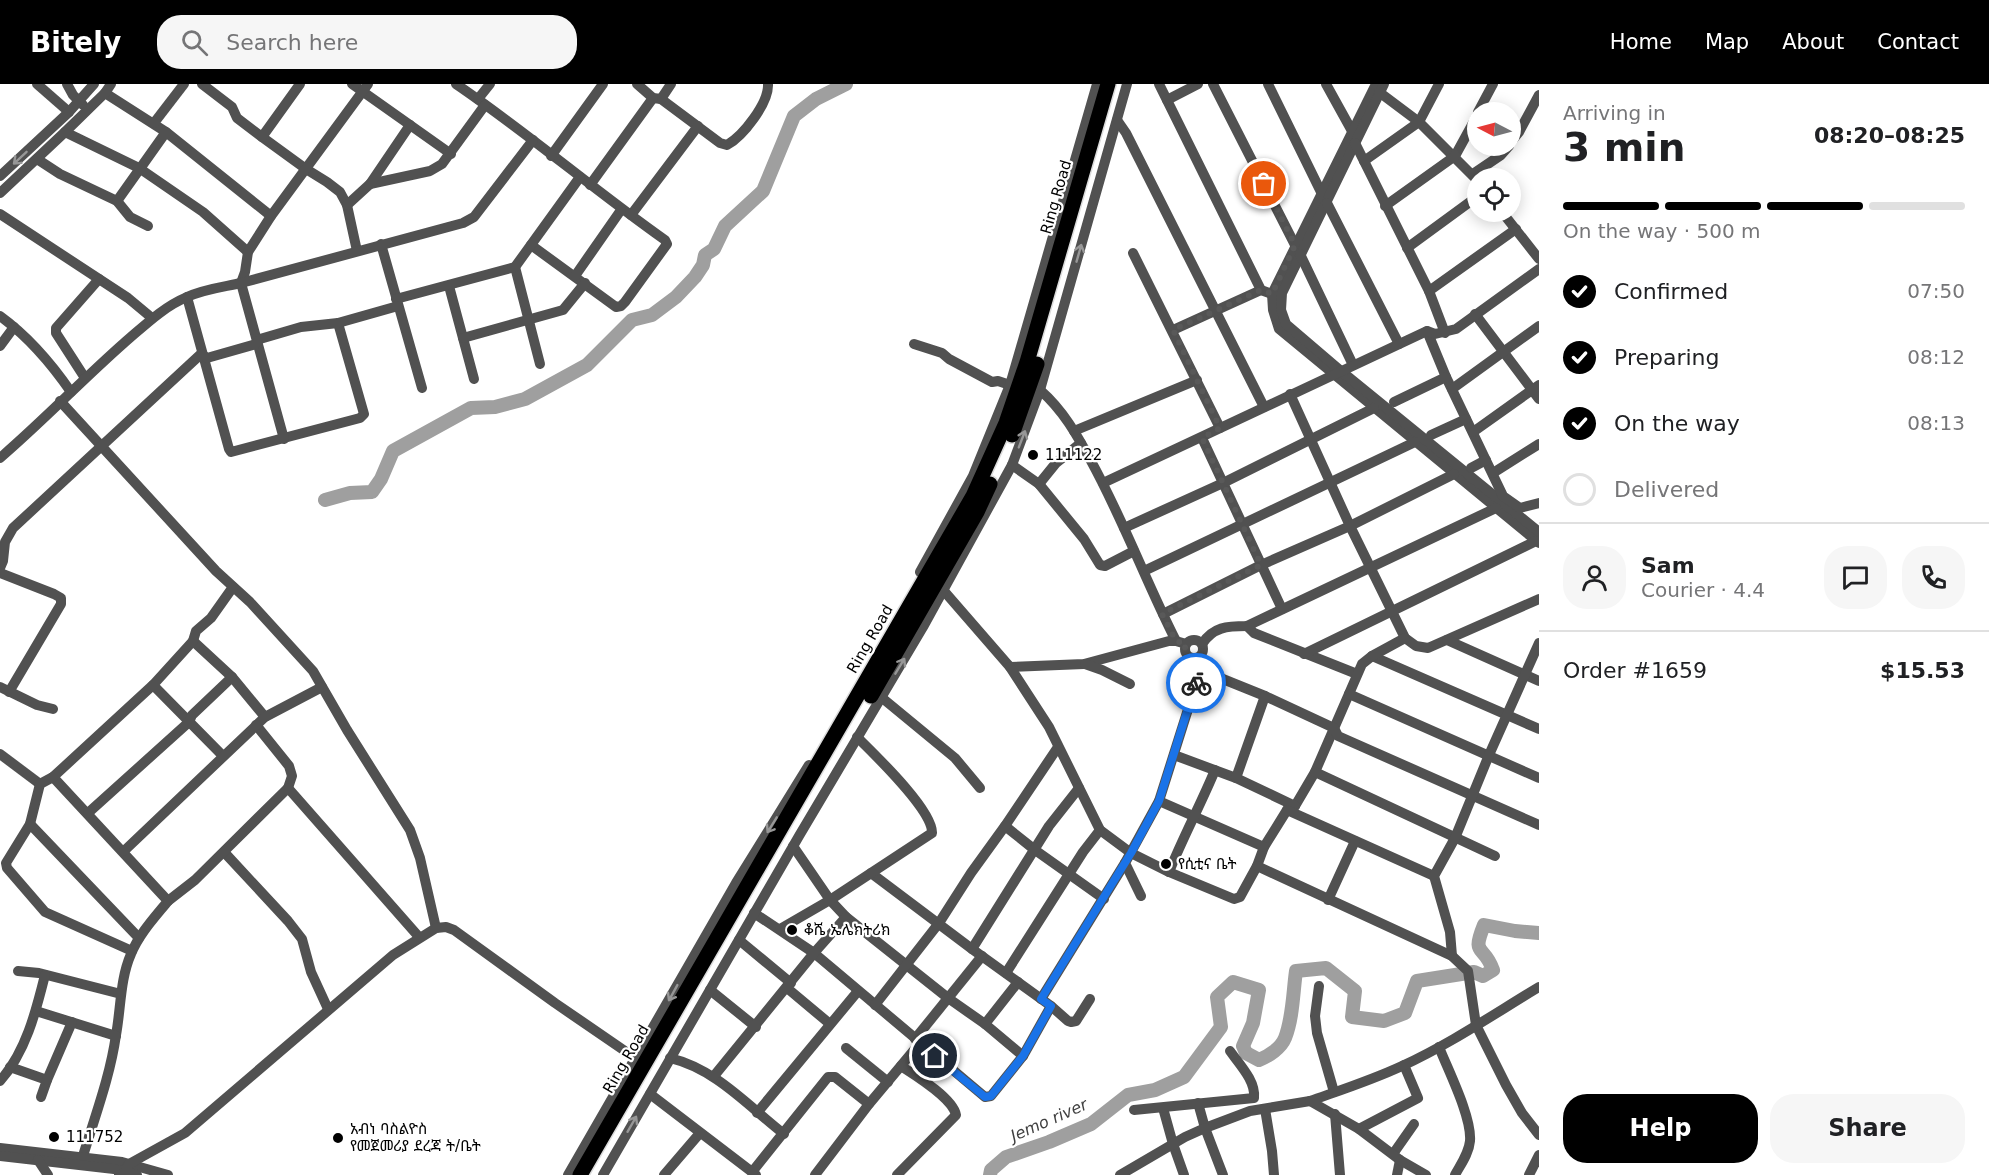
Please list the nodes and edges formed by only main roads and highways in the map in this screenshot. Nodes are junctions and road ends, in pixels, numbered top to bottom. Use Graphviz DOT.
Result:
graph roads {
  1 [pos="1108,84"];
  2 [pos="1118,84"];
  3 [pos="579,1175"];
  4 [pos="591,1175"];
  1 -- 3 [label="highway, Ring Road"];
  2 -- 4 [label="highway, Ring Road"];
}
